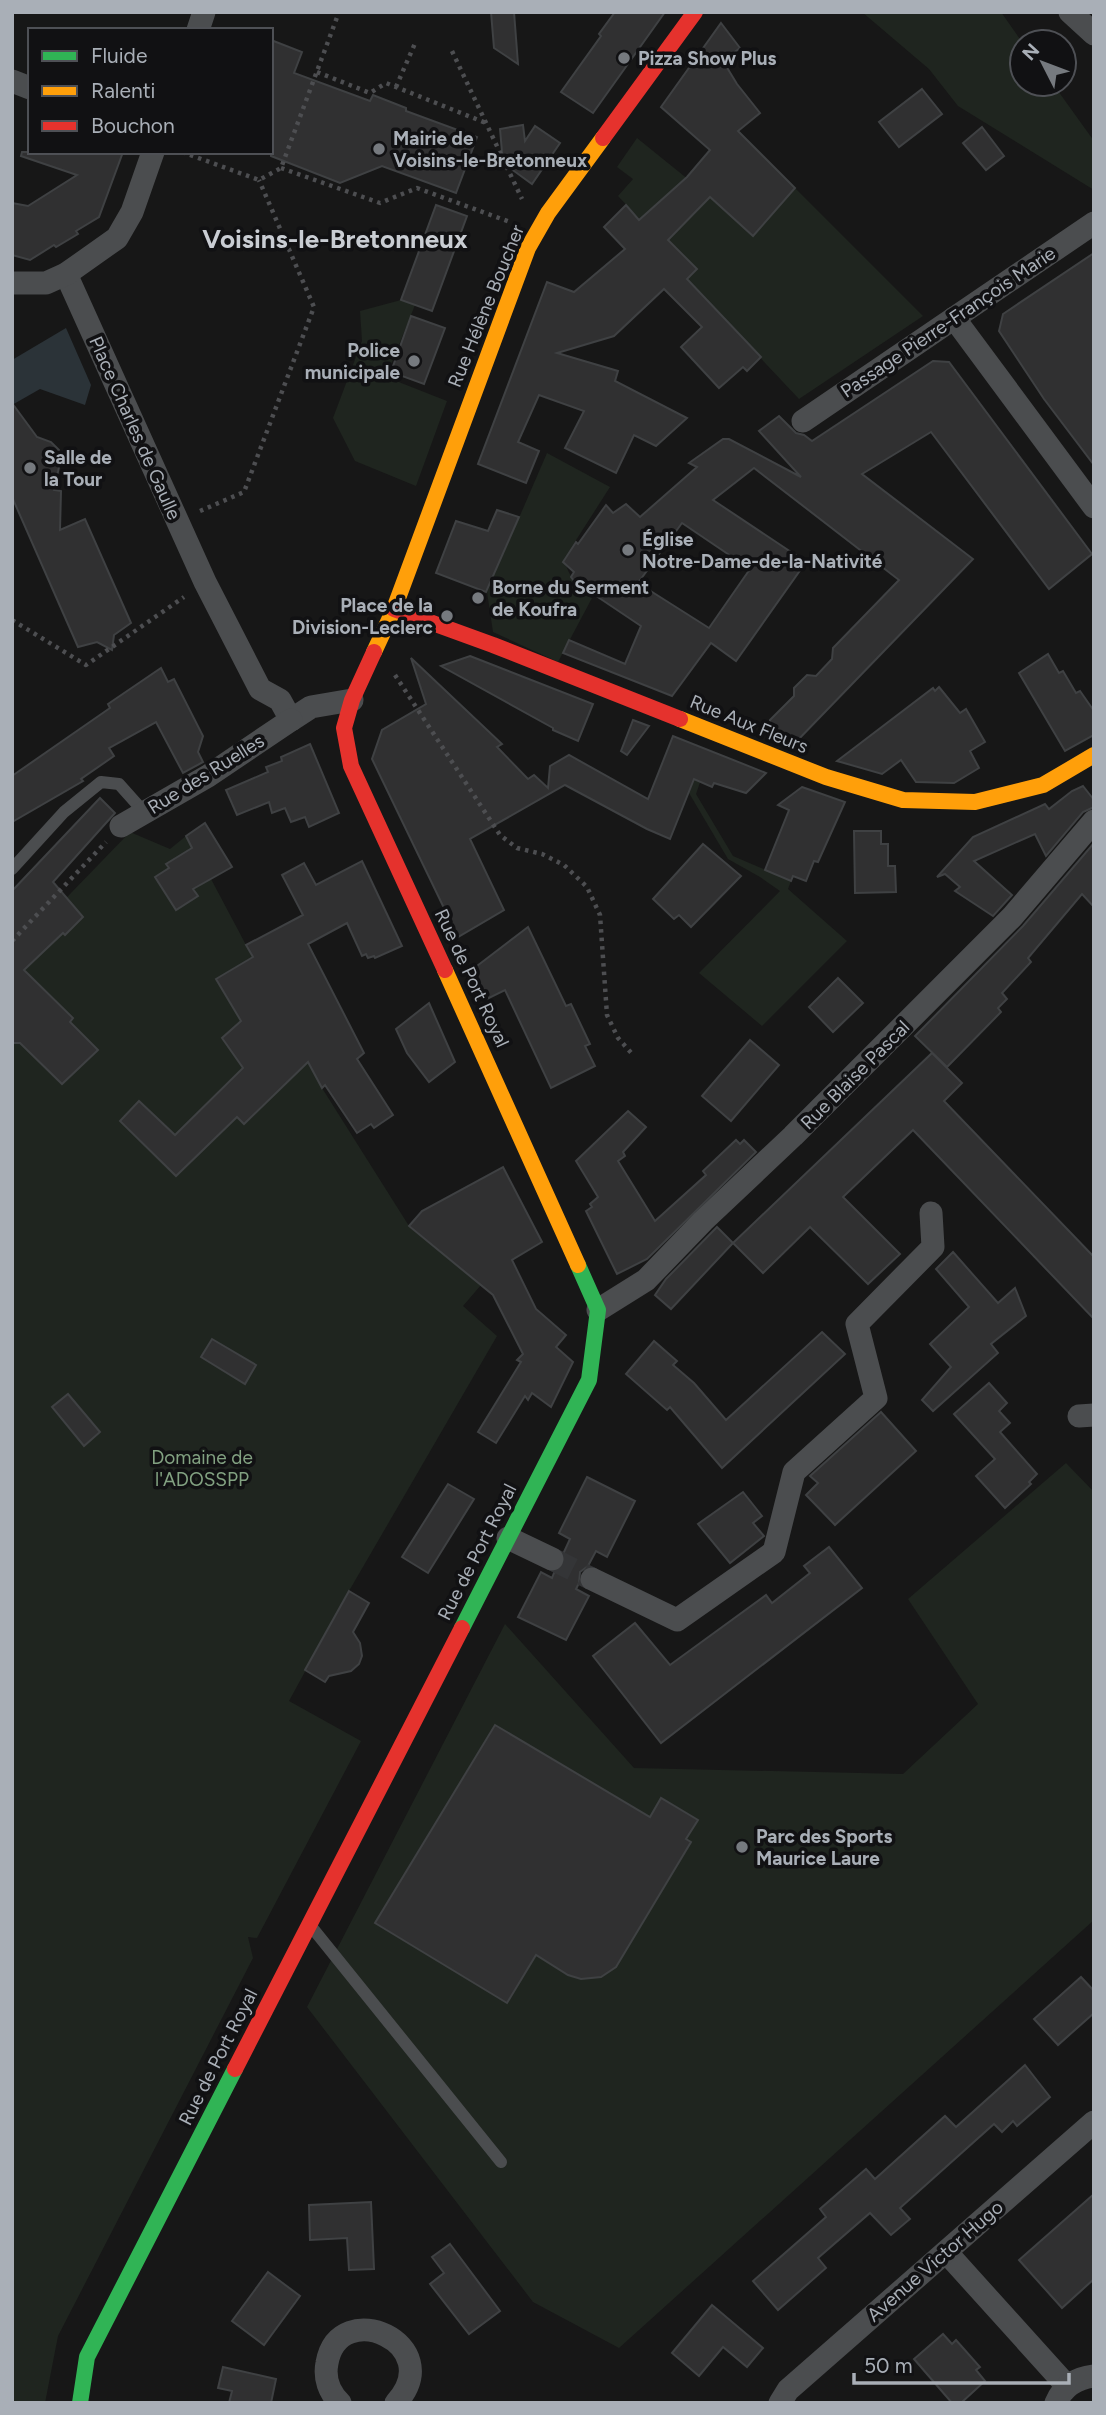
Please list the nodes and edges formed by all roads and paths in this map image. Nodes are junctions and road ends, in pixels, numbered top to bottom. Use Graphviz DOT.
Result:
graph roads {
  1 [pos="340,12"];
  2 [pos="695,12"];
  3 [pos="1070,12"];
  4 [pos="1094,34"];
  5 [pos="416,41"];
  6 [pos="452,51"];
  7 [pos="317,72"];
  8 [pos="397,87"];
  9 [pos="486,123"];
  10 [pos="152,154"];
  11 [pos="188,154"];
  12 [pos="281,168"];
  13 [pos="259,180"];
  14 [pos="1094,223"];
  15 [pos="537,232"];
  16 [pos="56,278"];
  17 [pos="12,283"];
  18 [pos="954,318"];
  19 [pos="803,421"];
  20 [pos="1094,507"];
  21 [pos="177,522"];
  22 [pos="205,582"];
  23 [pos="394,610"];
  24 [pos="12,620"];
  25 [pos="373,654"];
  26 [pos="352,700"];
  27 [pos="291,720"];
  28 [pos="1094,755"];
  29 [pos="144,812"];
  30 [pos="1093,824"];
  31 [pos="121,826"];
  32 [pos="12,869"];
  33 [pos="12,941"];
  34 [pos="634,1056"];
  35 [pos="931,1213"];
  36 [pos="598,1310"];
  37 [pos="508,1538"];
  38 [pos="552,1559"];
  39 [pos="592,1579"];
  40 [pos="309,1925"];
  41 [pos="1094,2122"];
  42 [pos="501,2162"];
  43 [pos="947,2253"];
  44 [pos="1094,2376"];
  45 [pos="1062,2394"];
  46 [pos="80,2403"];
  47 [pos="340,2403"];
  48 [pos="396,2403"];
  49 [pos="780,2403"];
  1 -- 7 [label="path"];
  2 -- 15 [label="street, Rue Hélène Boucher"];
  3 -- 4 [label="street"];
  5 -- 8 [label="path"];
  6 -- 9 [label="path"];
  7 -- 8 [label="path"];
  7 -- 12 [label="path"];
  8 -- 9 [label="path"];
  9 -- 15 [label="path"];
  10 -- 16 [label="street"];
  11 -- 13 [label="path"];
  12 -- 13 [label="path"];
  12 -- 15 [label="path"];
  13 -- 21 [label="path"];
  14 -- 18 [label="street, Passage Pierre-François Marie"];
  15 -- 23 [label="street, Rue Hélène Boucher"];
  16 -- 17 [label="street"];
  16 -- 21 [label="street, Place Charles de Gaulle"];
  18 -- 19 [label="street, Passage Pierre-François Marie"];
  18 -- 20 [label="street"];
  21 -- 22 [label="street, Place Charles de Gaulle"];
  22 -- 24 [label="path"];
  22 -- 27 [label="street, Place Charles de Gaulle"];
  23 -- 25 [label="street, Rue Hélène Boucher"];
  23 -- 28 [label="street, Rue Aux Fleurs"];
  25 -- 26 [label="street, Rue de Port Royal"];
  25 -- 34 [label="path"];
  26 -- 27 [label="street, Rue des Ruelles"];
  26 -- 36 [label="street, Rue de Port Royal"];
  27 -- 29 [label="street, Rue des Ruelles"];
  29 -- 31 [label="street, Rue des Ruelles"];
  29 -- 32 [label="lane"];
  30 -- 36 [label="street, Rue Blaise Pascal"];
  31 -- 33 [label="path"];
  35 -- 39 [label="street"];
  36 -- 37 [label="street, Rue de Port Royal"];
  37 -- 38 [label="street"];
  37 -- 40 [label="street, Rue de Port Royal"];
  40 -- 42 [label="lane"];
  40 -- 46 [label="street, Rue de Port Royal"];
  41 -- 43 [label="street, Avenue Victor Hugo"];
  43 -- 45 [label="street"];
  43 -- 49 [label="street, Avenue Victor Hugo"];
  44 -- 45 [label="street"];
  47 -- 48 [label="street"];
}
